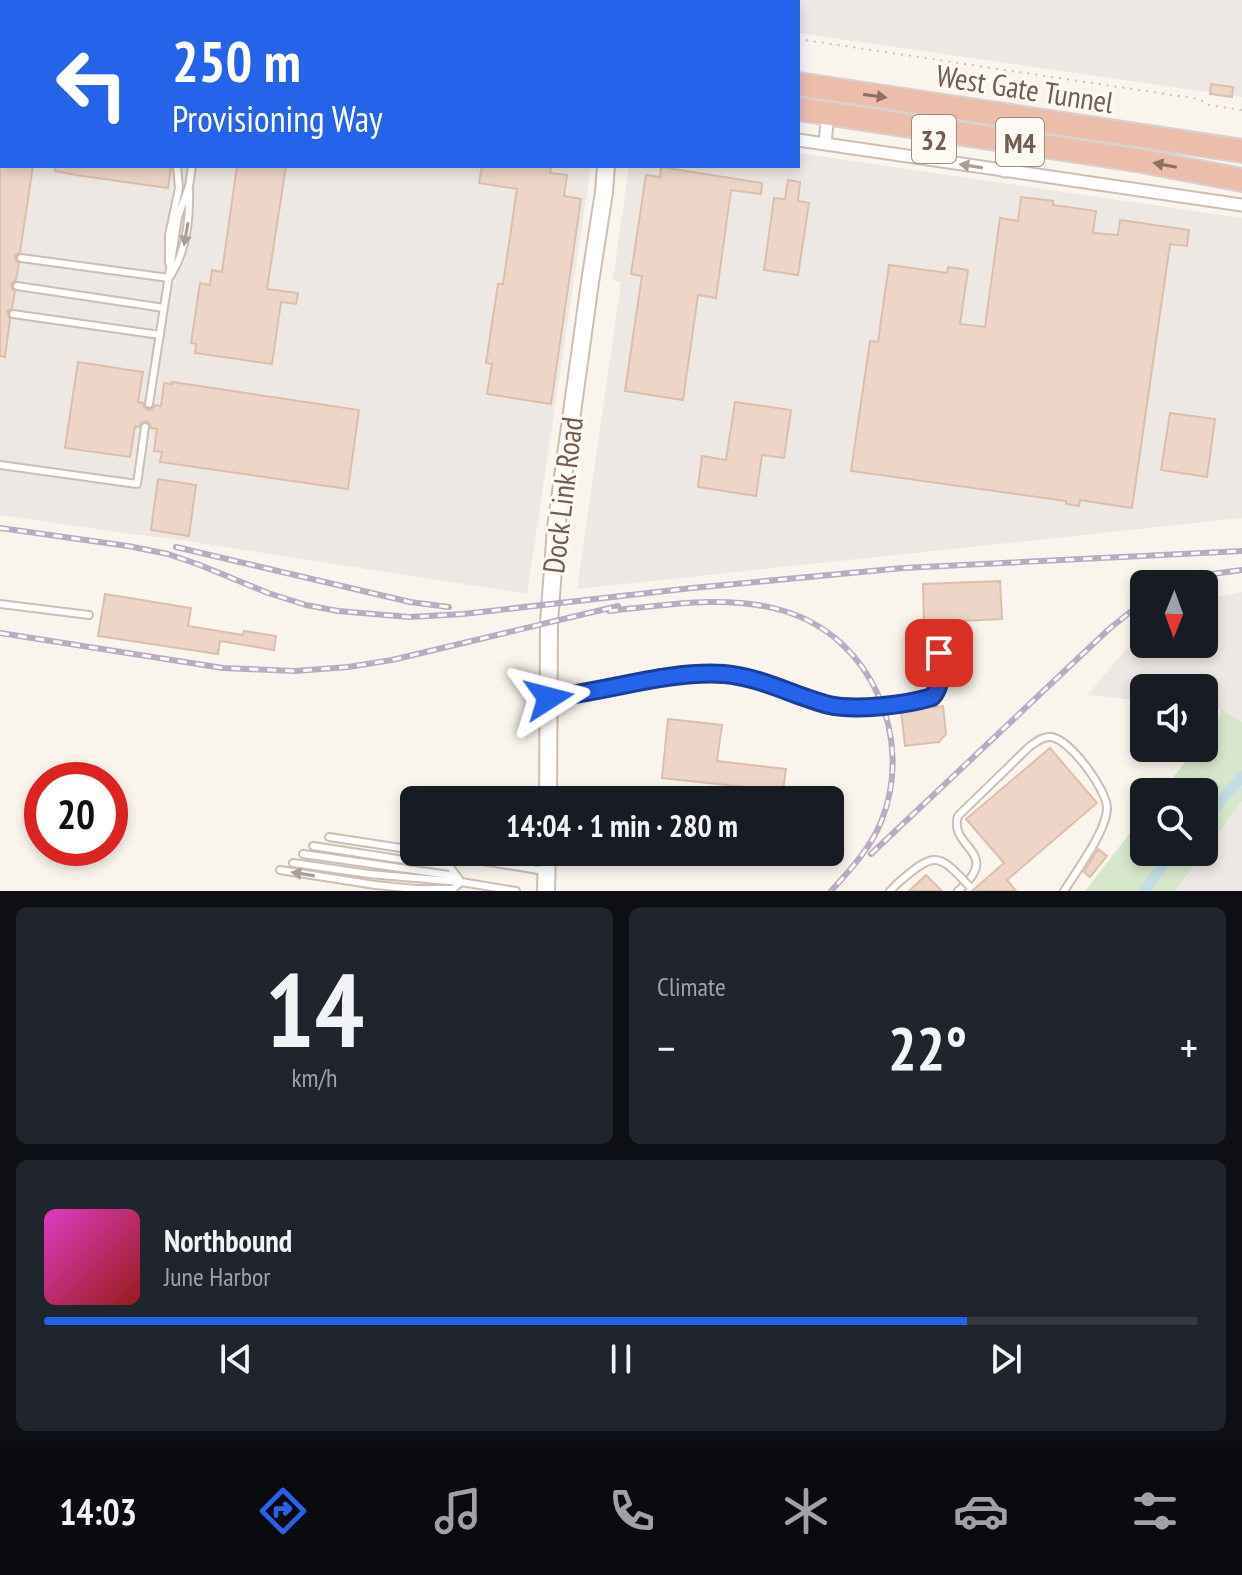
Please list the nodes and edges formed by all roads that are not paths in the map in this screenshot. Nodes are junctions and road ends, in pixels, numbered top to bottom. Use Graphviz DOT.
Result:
graph roads {
  1 [pos="800,84"];
  2 [pos="800,109"];
  3 [pos="800,118"];
  4 [pos="827,122"];
  5 [pos="800,140"];
  6 [pos="825,144"];
  7 [pos="1009,150"];
  8 [pos="1242,151"];
  9 [pos="1071,160"];
  10 [pos="177,168"];
  11 [pos="192,168"];
  12 [pos="606,168"];
  13 [pos="619,168"];
  14 [pos="1004,171"];
  15 [pos="1242,180"];
  16 [pos="604,192"];
  17 [pos="1242,205"];
  18 [pos="21,258"];
  19 [pos="169,278"];
  20 [pos="17,286"];
  21 [pos="164,308"];
  22 [pos="13,314"];
  23 [pos="160,335"];
  24 [pos="149,404"];
  25 [pos="145,427"];
  26 [pos="0,465"];
  27 [pos="0,604"];
  28 [pos="89,615"];
  29 [pos="939,653"];
  30 [pos="549,698"];
  31 [pos="548,786"];
  32 [pos="329,837"];
  33 [pos="313,846"];
  34 [pos="400,848"];
  35 [pos="303,854"];
  36 [pos="293,863"];
  37 [pos="513,866"];
  38 [pos="547,866"];
  39 [pos="280,870"];
  40 [pos="547,872"];
  41 [pos="461,882"];
  42 [pos="969,886"];
  43 [pos="516,891"];
  44 [pos="546,891"];
  45 [pos="890,891"];
  46 [pos="958,891"];
  47 [pos="1064,891"];
  1 -- 8 [label="highway, West Gate Tunnel / M4, one-way"];
  15 -- 2 [label="highway, West Gate Tunnel / M4, one-way"];
  3 -- 4 [label="main road, 32"];
  4 -- 6 [label="street"];
  4 -- 7 [label="main road, 32"];
  5 -- 6 [label="street"];
  14 -- 6 [label="street, one-way"];
  7 -- 9 [label="main road, 32"];
  7 -- 14 [label="street"];
  10 -- 19 [label="lane"];
  11 -- 19 [label="lane, one-way"];
  12 -- 16 [label="main road, Dock Link Road"];
  13 -- 16 [label="main road, Dock Link Road"];
  14 -- 17 [label="street"];
  16 -- 30 [label="main road, Dock Link Road"];
  18 -- 19 [label="lane"];
  19 -- 21 [label="lane"];
  20 -- 21 [label="lane"];
  21 -- 23 [label="lane"];
  22 -- 23 [label="lane"];
  23 -- 24 [label="lane"];
  25 -- 26 [label="lane"];
  27 -- 28 [label="lane"];
  29 -- 30 [label="lane"];
  30 -- 31 [label="main road, Dock Link Road"];
  32 -- 34 [label="lane"];
  33 -- 41 [label="lane"];
  35 -- 41 [label="lane"];
  36 -- 41 [label="lane"];
  37 -- 40 [label="lane"];
  38 -- 40 [label="main road"];
  41 -- 39 [label="lane, one-way"];
  40 -- 44 [label="main road"];
  41 -- 43 [label="lane"];
  42 -- 45 [label="lane, bridge"];
  46 -- 47 [label="lane"];
}
